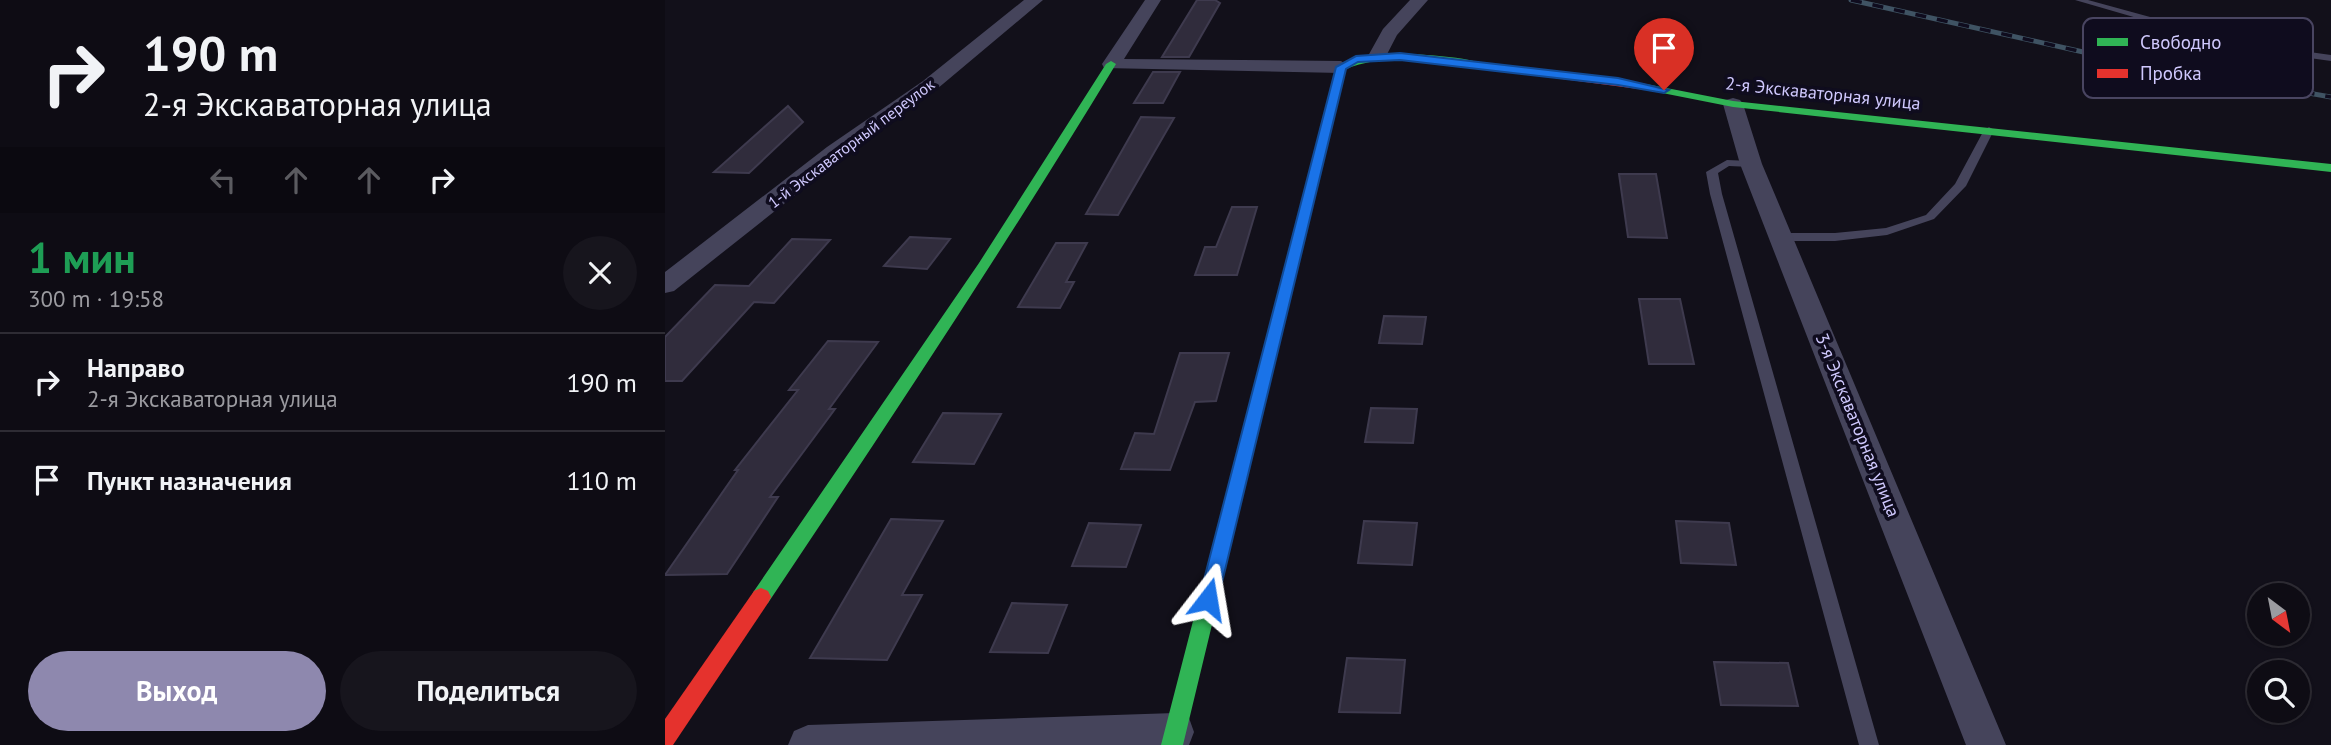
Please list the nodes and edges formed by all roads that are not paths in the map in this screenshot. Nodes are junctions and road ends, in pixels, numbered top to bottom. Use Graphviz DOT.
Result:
graph roads {
  1 [pos="1035,0"];
  2 [pos="1153,0"];
  3 [pos="1420,0"];
  4 [pos="2078,0"];
  5 [pos="2143,18"];
  6 [pos="1377,56"];
  7 [pos="2313,56"];
  8 [pos="2331,58"];
  9 [pos="1111,64"];
  10 [pos="1341,67"];
  11 [pos="1733,104"];
  12 [pos="1989,130"];
  13 [pos="1751,164"];
  14 [pos="2331,168"];
  15 [pos="1782,237"];
  16 [pos="665,285"];
  17 [pos="665,738"];
  18 [pos="1174,739"];
  19 [pos="808,745"];
  20 [pos="1869,745"];
  21 [pos="1986,745"];
  1 -- 16 [label="street, 1-й Экскаваторный переулок"];
  2 -- 9 [label="street"];
  3 -- 6 [label="street"];
  4 -- 5 [label="lane"];
  6 -- 10 [label="street, 2-я Экскаваторная улица"];
  6 -- 11 [label="street, 2-я Экскаваторная улица"];
  7 -- 8 [label="lane"];
  9 -- 10 [label="street"];
  9 -- 17 [label="street"];
  10 -- 18 [label="street"];
  11 -- 12 [label="street, 2-я Экскаваторная улица"];
  11 -- 13 [label="street, 3-я Экскаваторная улица"];
  12 -- 14 [label="street, 2-я Экскаваторная улица"];
  12 -- 15 [label="lane"];
  13 -- 15 [label="street, 3-я Экскаваторная улица"];
  13 -- 20 [label="lane"];
  15 -- 21 [label="street, 3-я Экскаваторная улица"];
  18 -- 19 [label="street"];
}
